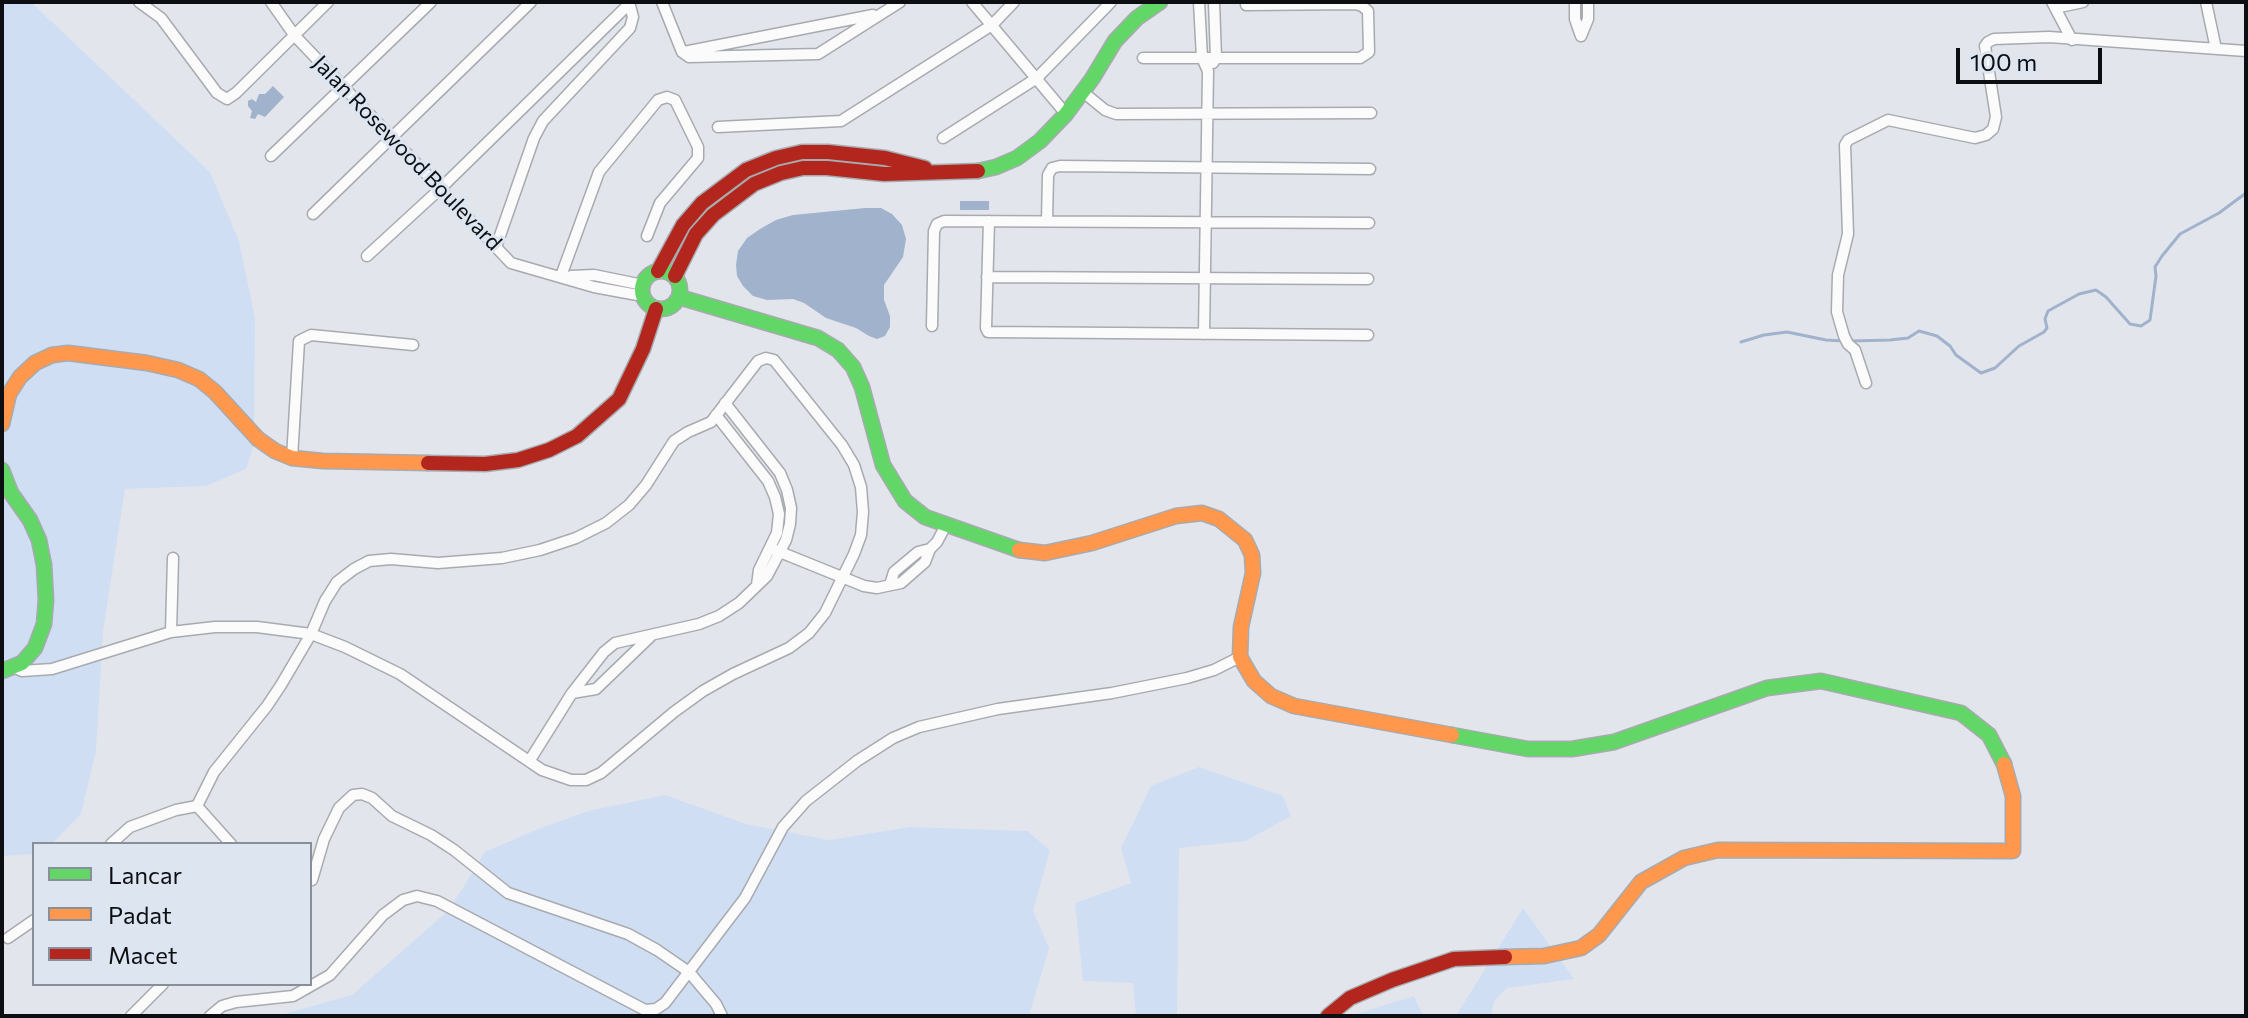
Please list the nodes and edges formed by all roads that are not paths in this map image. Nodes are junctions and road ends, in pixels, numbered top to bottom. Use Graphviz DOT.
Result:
graph roads {
  1 [pos="139,2"];
  2 [pos="271,2"];
  3 [pos="328,2"];
  4 [pos="431,2"];
  5 [pos="531,2"];
  6 [pos="630,2"];
  7 [pos="662,2"];
  8 [pos="900,2"];
  9 [pos="972,2"];
  10 [pos="1014,2"];
  11 [pos="1111,2"];
  12 [pos="1160,2"];
  13 [pos="1199,2"];
  14 [pos="1214,2"];
  15 [pos="1575,2"];
  16 [pos="1588,2"];
  17 [pos="2206,2"];
  18 [pos="2075,3"];
  19 [pos="1246,5"];
  20 [pos="2054,5"];
  21 [pos="881,14"];
  22 [pos="992,25"];
  23 [pos="295,36"];
  24 [pos="2072,40"];
  25 [pos="2216,49"];
  26 [pos="2246,51"];
  27 [pos="682,52"];
  28 [pos="1143,58"];
  29 [pos="1202,58"];
  30 [pos="1216,58"];
  31 [pos="1208,71"];
  32 [pos="1037,78"];
  33 [pos="344,86"];
  34 [pos="1083,92"];
  35 [pos="1207,113"];
  36 [pos="1371,113"];
  37 [pos="1066,114"];
  38 [pos="718,127"];
  39 [pos="392,137"];
  40 [pos="943,138"];
  41 [pos="271,156"];
  42 [pos="1207,167"];
  43 [pos="1370,169"];
  44 [pos="948,173"];
  45 [pos="441,188"];
  46 [pos="313,214"];
  47 [pos="989,221"];
  48 [pos="1047,221"];
  49 [pos="1206,222"];
  50 [pos="1369,223"];
  51 [pos="647,236"];
  52 [pos="496,247"];
  53 [pos="367,256"];
  54 [pos="658,271"];
  55 [pos="561,276"];
  56 [pos="675,276"];
  57 [pos="987,277"];
  58 [pos="1205,278"];
  59 [pos="1368,279"];
  60 [pos="643,290"];
  61 [pos="679,297"];
  62 [pos="656,309"];
  63 [pos="932,326"];
  64 [pos="1204,334"];
  65 [pos="1368,335"];
  66 [pos="413,345"];
  67 [pos="1866,383"];
  68 [pos="725,403"];
  69 [pos="716,415"];
  70 [pos="2,424"];
  71 [pos="292,458"];
  72 [pos="2,470"];
  73 [pos="946,525"];
  74 [pos="775,550"];
  75 [pos="173,558"];
  76 [pos="843,577"];
  77 [pos="171,632"];
  78 [pos="311,634"];
  79 [pos="654,634"];
  80 [pos="1240,657"];
  81 [pos="8,669"];
  82 [pos="572,693"];
  83 [pos="530,760"];
  84 [pos="197,806"];
  85 [pos="113,842"];
  86 [pos="229,842"];
  87 [pos="312,878"];
  88 [pos="32,921"];
  89 [pos="8,938"];
  90 [pos="689,972"];
  91 [pos="312,985"];
  92 [pos="161,986"];
  93 [pos="311,986"];
  94 [pos="131,1016"];
  95 [pos="210,1016"];
  96 [pos="722,1016"];
  97 [pos="1328,1016"];
  1 -- 23 [label="street"];
  2 -- 23 [label="street, Jalan Rosewood Boulevard"];
  3 -- 23 [label="street"];
  4 -- 33 [label="street"];
  5 -- 39 [label="street"];
  6 -- 45 [label="street"];
  6 -- 52 [label="street"];
  7 -- 27 [label="street"];
  8 -- 21 [label="street"];
  9 -- 22 [label="street"];
  10 -- 22 [label="street"];
  11 -- 32 [label="street"];
  12 -- 34 [label="street"];
  13 -- 29 [label="street"];
  14 -- 30 [label="street"];
  15 -- 16 [label="street"];
  17 -- 25 [label="street"];
  18 -- 20 [label="street"];
  19 -- 30 [label="street"];
  20 -- 24 [label="street"];
  21 -- 27 [label="street"];
  21 -- 27 [label="street"];
  22 -- 32 [label="street"];
  22 -- 38 [label="street"];
  23 -- 33 [label="street, Jalan Rosewood Boulevard"];
  24 -- 25 [label="street"];
  24 -- 67 [label="street"];
  25 -- 26 [label="street"];
  28 -- 29 [label="street"];
  29 -- 30 [label="street"];
  29 -- 31 [label="street"];
  30 -- 31 [label="street"];
  31 -- 35 [label="street"];
  32 -- 37 [label="street"];
  32 -- 40 [label="street"];
  33 -- 39 [label="street, Jalan Rosewood Boulevard"];
  33 -- 41 [label="street"];
  34 -- 35 [label="street"];
  34 -- 37 [label="street"];
  35 -- 36 [label="street"];
  35 -- 42 [label="street"];
  37 -- 44 [label="street"];
  39 -- 45 [label="street, Jalan Rosewood Boulevard"];
  39 -- 46 [label="street"];
  42 -- 43 [label="street"];
  42 -- 48 [label="street"];
  42 -- 49 [label="street"];
  44 -- 54 [label="street"];
  44 -- 56 [label="street"];
  45 -- 52 [label="street, Jalan Rosewood Boulevard"];
  45 -- 53 [label="street"];
  47 -- 48 [label="street"];
  47 -- 57 [label="street"];
  47 -- 63 [label="street"];
  48 -- 49 [label="street"];
  49 -- 50 [label="street"];
  49 -- 58 [label="street"];
  51 -- 55 [label="street"];
  52 -- 55 [label="street, Jalan Rosewood Boulevard"];
  54 -- 56 [label="street"];
  54 -- 60 [label="street"];
  55 -- 60 [label="street, Jalan Rosewood Boulevard"];
  56 -- 61 [label="street"];
  57 -- 58 [label="street"];
  57 -- 64 [label="street"];
  58 -- 59 [label="street"];
  58 -- 64 [label="street"];
  60 -- 62 [label="street"];
  61 -- 62 [label="street"];
  61 -- 73 [label="street"];
  62 -- 71 [label="street"];
  64 -- 65 [label="street"];
  66 -- 71 [label="street"];
  68 -- 69 [label="street"];
  68 -- 74 [label="street"];
  68 -- 76 [label="street"];
  69 -- 74 [label="street"];
  69 -- 78 [label="street"];
  70 -- 71 [label="street"];
  72 -- 81 [label="street"];
  73 -- 76 [label="street"];
  73 -- 80 [label="street"];
  74 -- 76 [label="street"];
  74 -- 79 [label="street"];
  75 -- 77 [label="street"];
  76 -- 83 [label="street"];
  77 -- 78 [label="street"];
  77 -- 81 [label="street"];
  78 -- 83 [label="street"];
  78 -- 84 [label="street"];
  79 -- 82 [label="street"];
  79 -- 82 [label="street"];
  80 -- 90 [label="street"];
  80 -- 97 [label="street"];
  82 -- 83 [label="street"];
  84 -- 85 [label="street"];
  84 -- 86 [label="street"];
  87 -- 90 [label="street"];
  88 -- 89 [label="street"];
  90 -- 91 [label="street"];
  90 -- 96 [label="street"];
  92 -- 94 [label="street"];
  93 -- 95 [label="street"];
}
